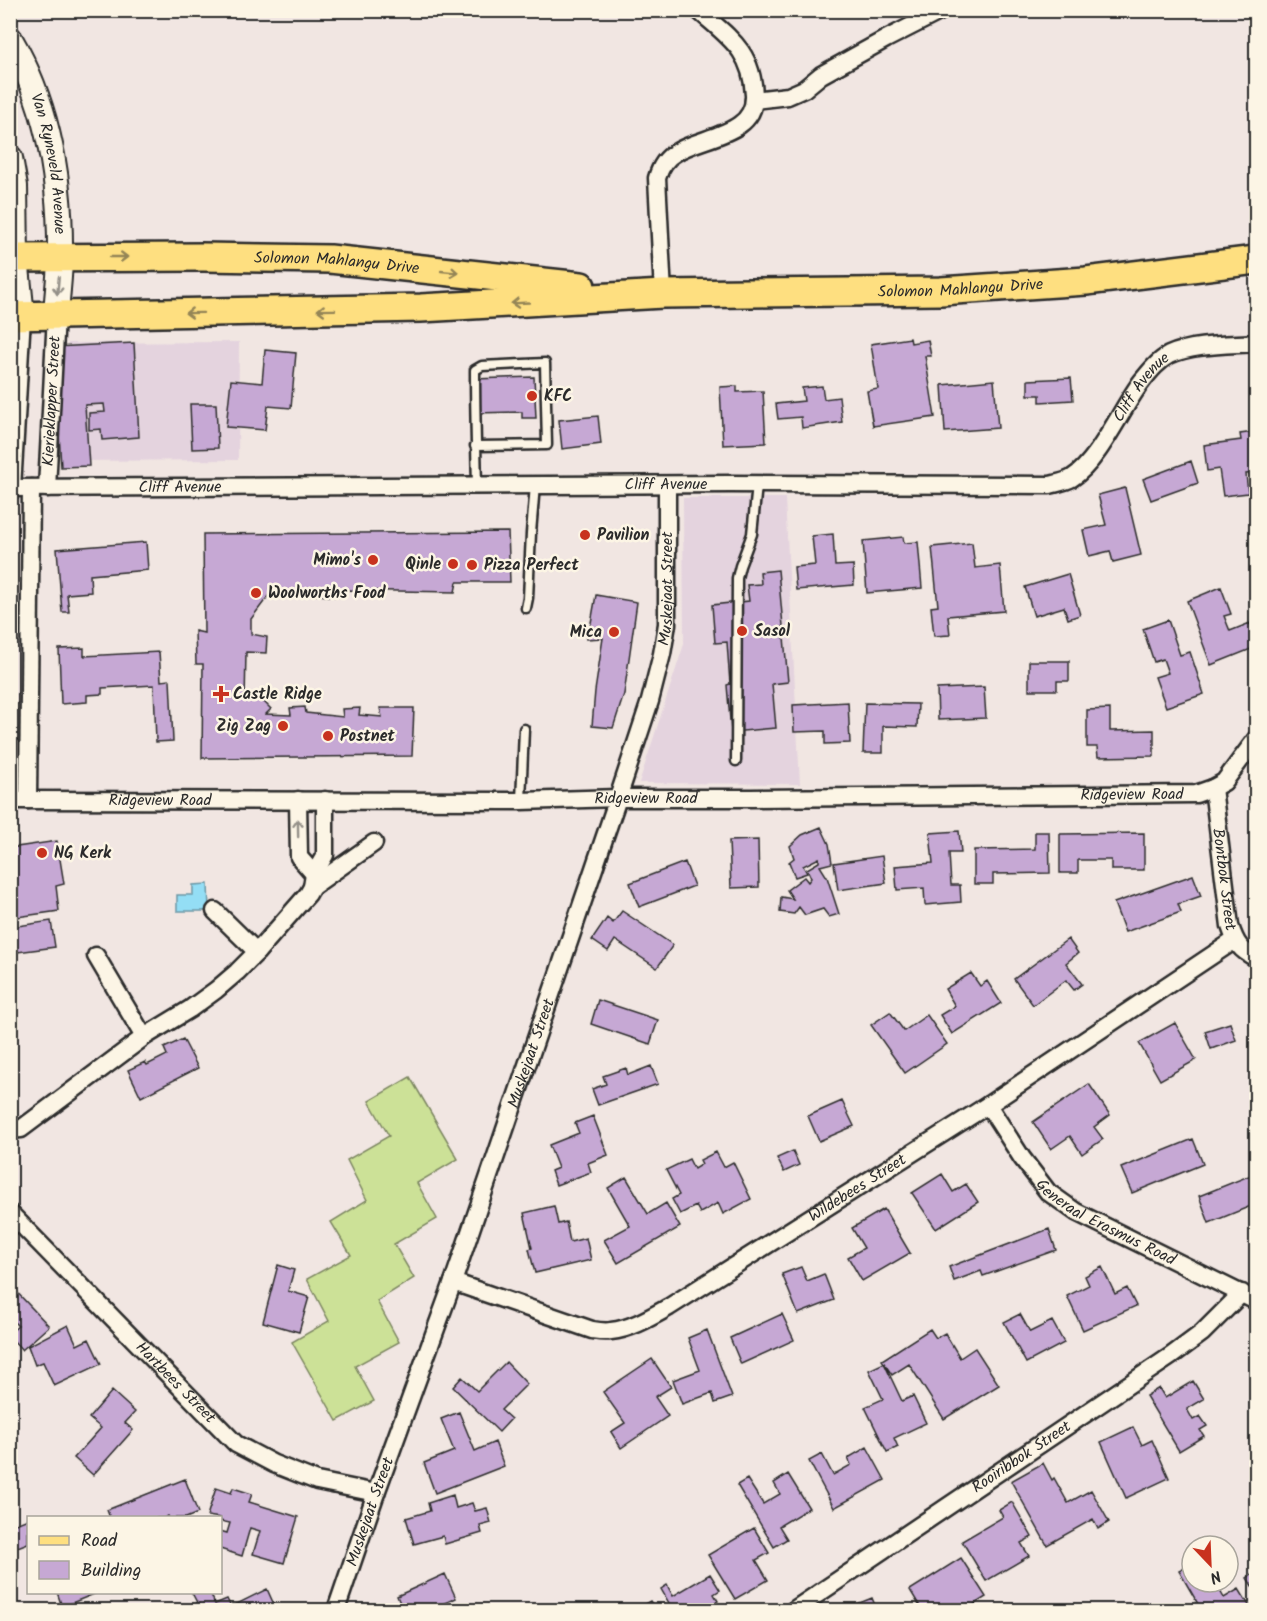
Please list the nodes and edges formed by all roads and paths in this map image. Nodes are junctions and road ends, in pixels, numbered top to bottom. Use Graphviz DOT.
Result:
graph roads {
  1 [pos="698,10"];
  2 [pos="944,10"];
  3 [pos="10,39"];
  4 [pos="754,100"];
  5 [pos="10,158"];
  6 [pos="13,258"];
  7 [pos="61,258"];
  8 [pos="1257,260"];
  9 [pos="663,294"];
  10 [pos="56,315"];
  11 [pos="16,316"];
  12 [pos="1257,344"];
  13 [pos="476,446"];
  14 [pos="477,485"];
  15 [pos="536,485"];
  16 [pos="757,485"];
  17 [pos="667,486"];
  18 [pos="11,488"];
  19 [pos="39,488"];
  20 [pos="526,608"];
  21 [pos="524,729"];
  22 [pos="1257,739"];
  23 [pos="736,760"];
  24 [pos="1213,788"];
  25 [pos="618,798"];
  26 [pos="10,800"];
  27 [pos="28,800"];
  28 [pos="298,800"];
  29 [pos="325,800"];
  30 [pos="521,801"];
  31 [pos="374,843"];
  32 [pos="313,880"];
  33 [pos="215,911"];
  34 [pos="1235,940"];
  35 [pos="257,952"];
  36 [pos="96,956"];
  37 [pos="1257,958"];
  38 [pos="144,1037"];
  39 [pos="988,1105"];
  40 [pos="10,1130"];
  41 [pos="10,1214"];
  42 [pos="453,1282"];
  43 [pos="1249,1297"];
  44 [pos="376,1493"];
  45 [pos="336,1611"];
  46 [pos="794,1611"];
  1 -- 4 [label="street"];
  2 -- 4 [label="street"];
  3 -- 7 [label="main road, Van Ryneveld Avenue"];
  4 -- 9 [label="street"];
  5 -- 6 [label="main road, Van Ryneveld Avenue"];
  6 -- 7 [label="main road, Solomon Mahlangu Drive"];
  6 -- 11 [label="main road, Van Ryneveld Avenue"];
  7 -- 9 [label="main road, Solomon Mahlangu Drive, one-way"];
  7 -- 10 [label="main road, Van Ryneveld Avenue, one-way"];
  8 -- 9 [label="main road, Solomon Mahlangu Drive"];
  9 -- 10 [label="main road, Solomon Mahlangu Drive, one-way"];
  10 -- 11 [label="main road, Solomon Mahlangu Drive"];
  10 -- 19 [label="street, Kierieklapper Street"];
  11 -- 18 [label="street, Kierieklapper Street"];
  12 -- 16 [label="street, Cliff Avenue"];
  13 -- 13 [label="lane"];
  13 -- 14 [label="lane"];
  14 -- 15 [label="street, Cliff Avenue"];
  14 -- 19 [label="street, Cliff Avenue"];
  15 -- 17 [label="street, Cliff Avenue"];
  15 -- 20 [label="lane"];
  16 -- 17 [label="street, Cliff Avenue"];
  16 -- 23 [label="lane"];
  17 -- 25 [label="street, Muskejaat Street"];
  18 -- 19 [label="street, Cliff Avenue"];
  19 -- 27 [label="street, Kierieklapper Street"];
  21 -- 30 [label="lane"];
  22 -- 24 [label="street, Ridgeview Road"];
  24 -- 25 [label="street, Ridgeview Road"];
  24 -- 34 [label="street, Bontbok Street"];
  25 -- 30 [label="street, Ridgeview Road"];
  25 -- 42 [label="street, Muskejaat Street"];
  26 -- 27 [label="street, Ridgeview Road"];
  27 -- 28 [label="street, Ridgeview Road"];
  28 -- 29 [label="street, Ridgeview Road"];
  32 -- 28 [label="street, one-way"];
  29 -- 30 [label="street, Ridgeview Road"];
  29 -- 32 [label="street"];
  31 -- 32 [label="street"];
  32 -- 35 [label="street"];
  33 -- 35 [label="street"];
  34 -- 37 [label="street, Bontbok Street"];
  34 -- 39 [label="street, Wildebees Street"];
  35 -- 38 [label="street"];
  36 -- 38 [label="street"];
  38 -- 40 [label="street"];
  39 -- 42 [label="street, Wildebees Street"];
  39 -- 43 [label="street, Generaal Erasmus Road"];
  41 -- 44 [label="street, Hartbees Street"];
  42 -- 44 [label="street, Muskejaat Street"];
  43 -- 46 [label="street, Rooiribbok Street"];
  44 -- 45 [label="street, Muskejaat Street"];
}
